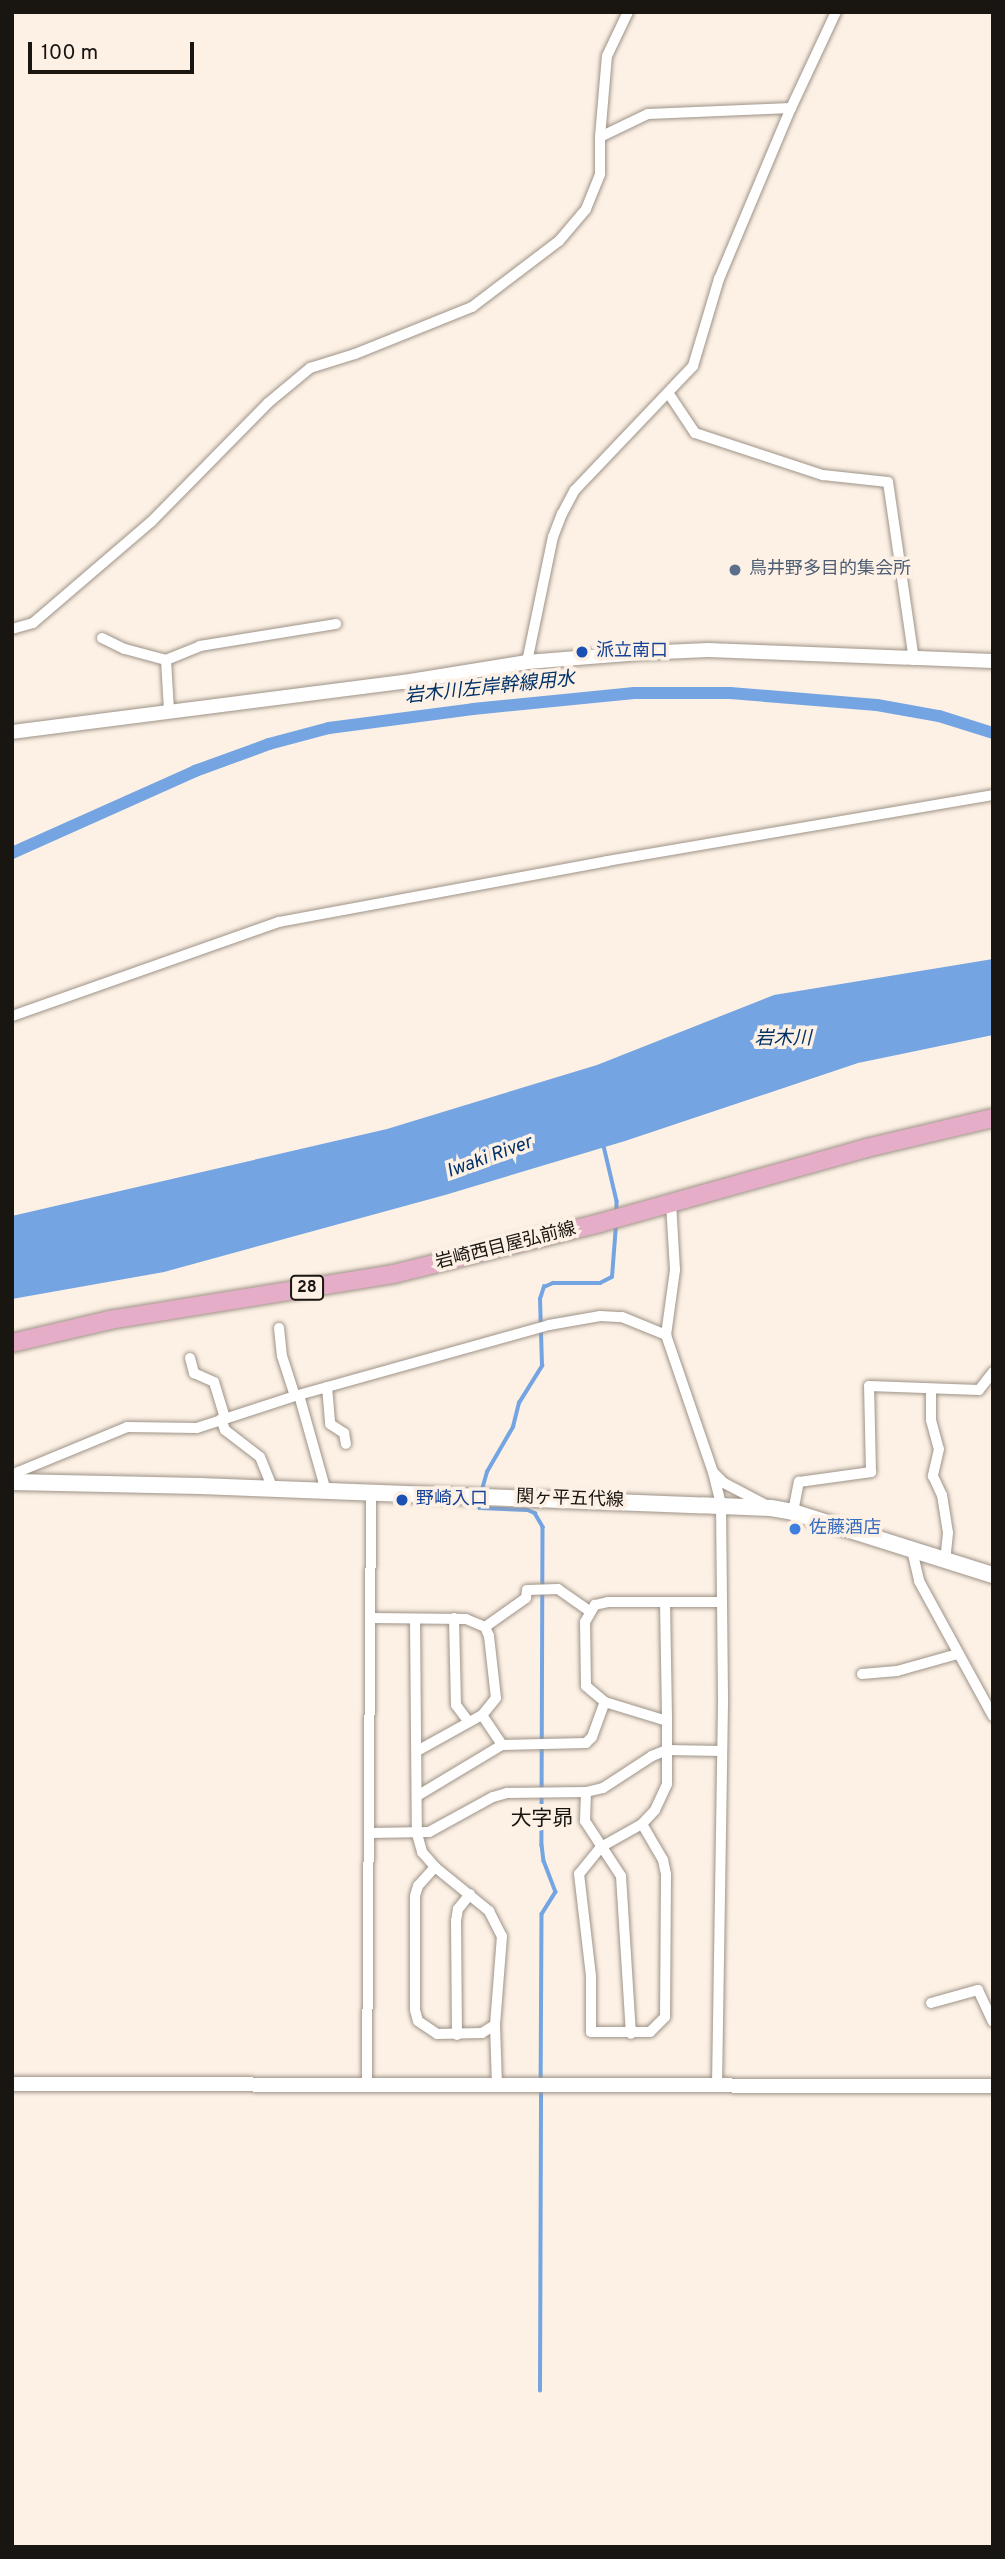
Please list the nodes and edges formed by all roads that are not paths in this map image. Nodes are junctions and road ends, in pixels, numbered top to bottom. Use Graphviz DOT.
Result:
graph roads {
  1 [pos="628,12"];
  2 [pos="836,12"];
  3 [pos="791,108"];
  4 [pos="600,137"];
  5 [pos="669,394"];
  6 [pos="336,624"];
  7 [pos="12,629"];
  8 [pos="102,638"];
  9 [pos="166,660"];
  10 [pos="914,660"];
  11 [pos="993,661"];
  12 [pos="527,662"];
  13 [pos="169,710"];
  14 [pos="12,732"];
  15 [pos="993,795"];
  16 [pos="12,1016"];
  17 [pos="993,1118"];
  18 [pos="671,1203"];
  19 [pos="279,1328"];
  20 [pos="666,1335"];
  21 [pos="12,1343"];
  22 [pos="190,1359"];
  23 [pos="993,1372"];
  24 [pos="327,1387"];
  25 [pos="931,1389"];
  26 [pos="297,1395"];
  27 [pos="223,1419"];
  28 [pos="346,1444"];
  29 [pos="713,1472"];
  30 [pos="12,1482"];
  31 [pos="273,1489"];
  32 [pos="326,1491"];
  33 [pos="371,1493"];
  34 [pos="721,1506"];
  35 [pos="771,1508"];
  36 [pos="793,1512"];
  37 [pos="912,1550"];
  38 [pos="945,1560"];
  39 [pos="993,1575"];
  40 [pos="665,1602"];
  41 [pos="720,1602"];
  42 [pos="589,1611"];
  43 [pos="370,1618"];
  44 [pos="454,1618"];
  45 [pos="415,1620"];
  46 [pos="485,1627"];
  47 [pos="958,1654"];
  48 [pos="862,1674"];
  49 [pos="605,1702"];
  50 [pos="482,1715"];
  51 [pos="993,1716"];
  52 [pos="667,1721"];
  53 [pos="469,1722"];
  54 [pos="502,1745"];
  55 [pos="667,1750"];
  56 [pos="417,1751"];
  57 [pos="721,1751"];
  58 [pos="586,1792"];
  59 [pos="417,1796"];
  60 [pos="642,1824"];
  61 [pos="370,1833"];
  62 [pos="417,1834"];
  63 [pos="601,1847"];
  64 [pos="435,1867"];
  65 [pos="470,1894"];
  66 [pos="931,2003"];
  67 [pos="993,2022"];
  68 [pos="495,2025"];
  69 [pos="631,2034"];
  70 [pos="457,2035"];
  71 [pos="12,2084"];
  72 [pos="367,2085"];
  73 [pos="497,2085"];
  74 [pos="717,2085"];
  75 [pos="993,2086"];
  1 -- 4 [label="street"];
  2 -- 3 [label="street"];
  3 -- 4 [label="street"];
  3 -- 5 [label="street"];
  4 -- 7 [label="street"];
  5 -- 10 [label="street"];
  5 -- 12 [label="street"];
  6 -- 9 [label="street"];
  8 -- 9 [label="street"];
  9 -- 13 [label="street"];
  10 -- 11 [label="street"];
  10 -- 12 [label="street"];
  12 -- 13 [label="street"];
  13 -- 14 [label="street"];
  15 -- 16 [label="street"];
  17 -- 18 [label="main road, 岩崎西目屋弘前線 / 28"];
  18 -- 20 [label="street"];
  18 -- 21 [label="main road, 岩崎西目屋弘前線 / 28"];
  19 -- 26 [label="street"];
  20 -- 24 [label="street"];
  20 -- 29 [label="street"];
  22 -- 27 [label="street"];
  23 -- 25 [label="street"];
  24 -- 26 [label="street"];
  24 -- 28 [label="street"];
  25 -- 36 [label="street"];
  25 -- 38 [label="street"];
  26 -- 27 [label="street"];
  26 -- 32 [label="street"];
  27 -- 30 [label="street"];
  27 -- 31 [label="street"];
  29 -- 34 [label="street"];
  29 -- 35 [label="street"];
  30 -- 31 [label="main road, 関ヶ平五代線"];
  31 -- 32 [label="main road, 関ヶ平五代線"];
  32 -- 33 [label="main road, 関ヶ平五代線"];
  33 -- 34 [label="main road, 関ヶ平五代線"];
  33 -- 43 [label="street"];
  34 -- 35 [label="main road, 関ヶ平五代線"];
  34 -- 41 [label="street"];
  35 -- 36 [label="main road, 関ヶ平五代線"];
  36 -- 37 [label="main road, 関ヶ平五代線"];
  37 -- 38 [label="main road, 関ヶ平五代線"];
  37 -- 47 [label="street"];
  38 -- 39 [label="main road, 関ヶ平五代線"];
  40 -- 41 [label="street"];
  40 -- 42 [label="street"];
  40 -- 52 [label="street"];
  41 -- 57 [label="street"];
  42 -- 46 [label="street"];
  42 -- 49 [label="street"];
  43 -- 45 [label="street"];
  43 -- 61 [label="street"];
  44 -- 45 [label="street"];
  44 -- 46 [label="street"];
  44 -- 53 [label="street"];
  45 -- 56 [label="street"];
  46 -- 50 [label="street"];
  47 -- 48 [label="street"];
  47 -- 51 [label="street"];
  49 -- 52 [label="street"];
  49 -- 54 [label="street"];
  50 -- 53 [label="street"];
  50 -- 54 [label="street"];
  52 -- 55 [label="street"];
  53 -- 56 [label="street"];
  54 -- 59 [label="street"];
  55 -- 57 [label="street"];
  55 -- 58 [label="street"];
  55 -- 60 [label="street"];
  56 -- 59 [label="street"];
  57 -- 74 [label="street"];
  58 -- 62 [label="street"];
  58 -- 63 [label="street"];
  59 -- 62 [label="street"];
  60 -- 63 [label="street"];
  60 -- 69 [label="street"];
  61 -- 62 [label="street"];
  61 -- 72 [label="street"];
  62 -- 64 [label="street"];
  63 -- 69 [label="street"];
  63 -- 69 [label="street"];
  64 -- 65 [label="street"];
  64 -- 70 [label="street"];
  65 -- 68 [label="street"];
  65 -- 70 [label="street"];
  66 -- 67 [label="street"];
  68 -- 70 [label="street"];
  68 -- 73 [label="street"];
  71 -- 72 [label="street"];
  72 -- 73 [label="street"];
  73 -- 74 [label="street"];
  74 -- 75 [label="street"];
}
